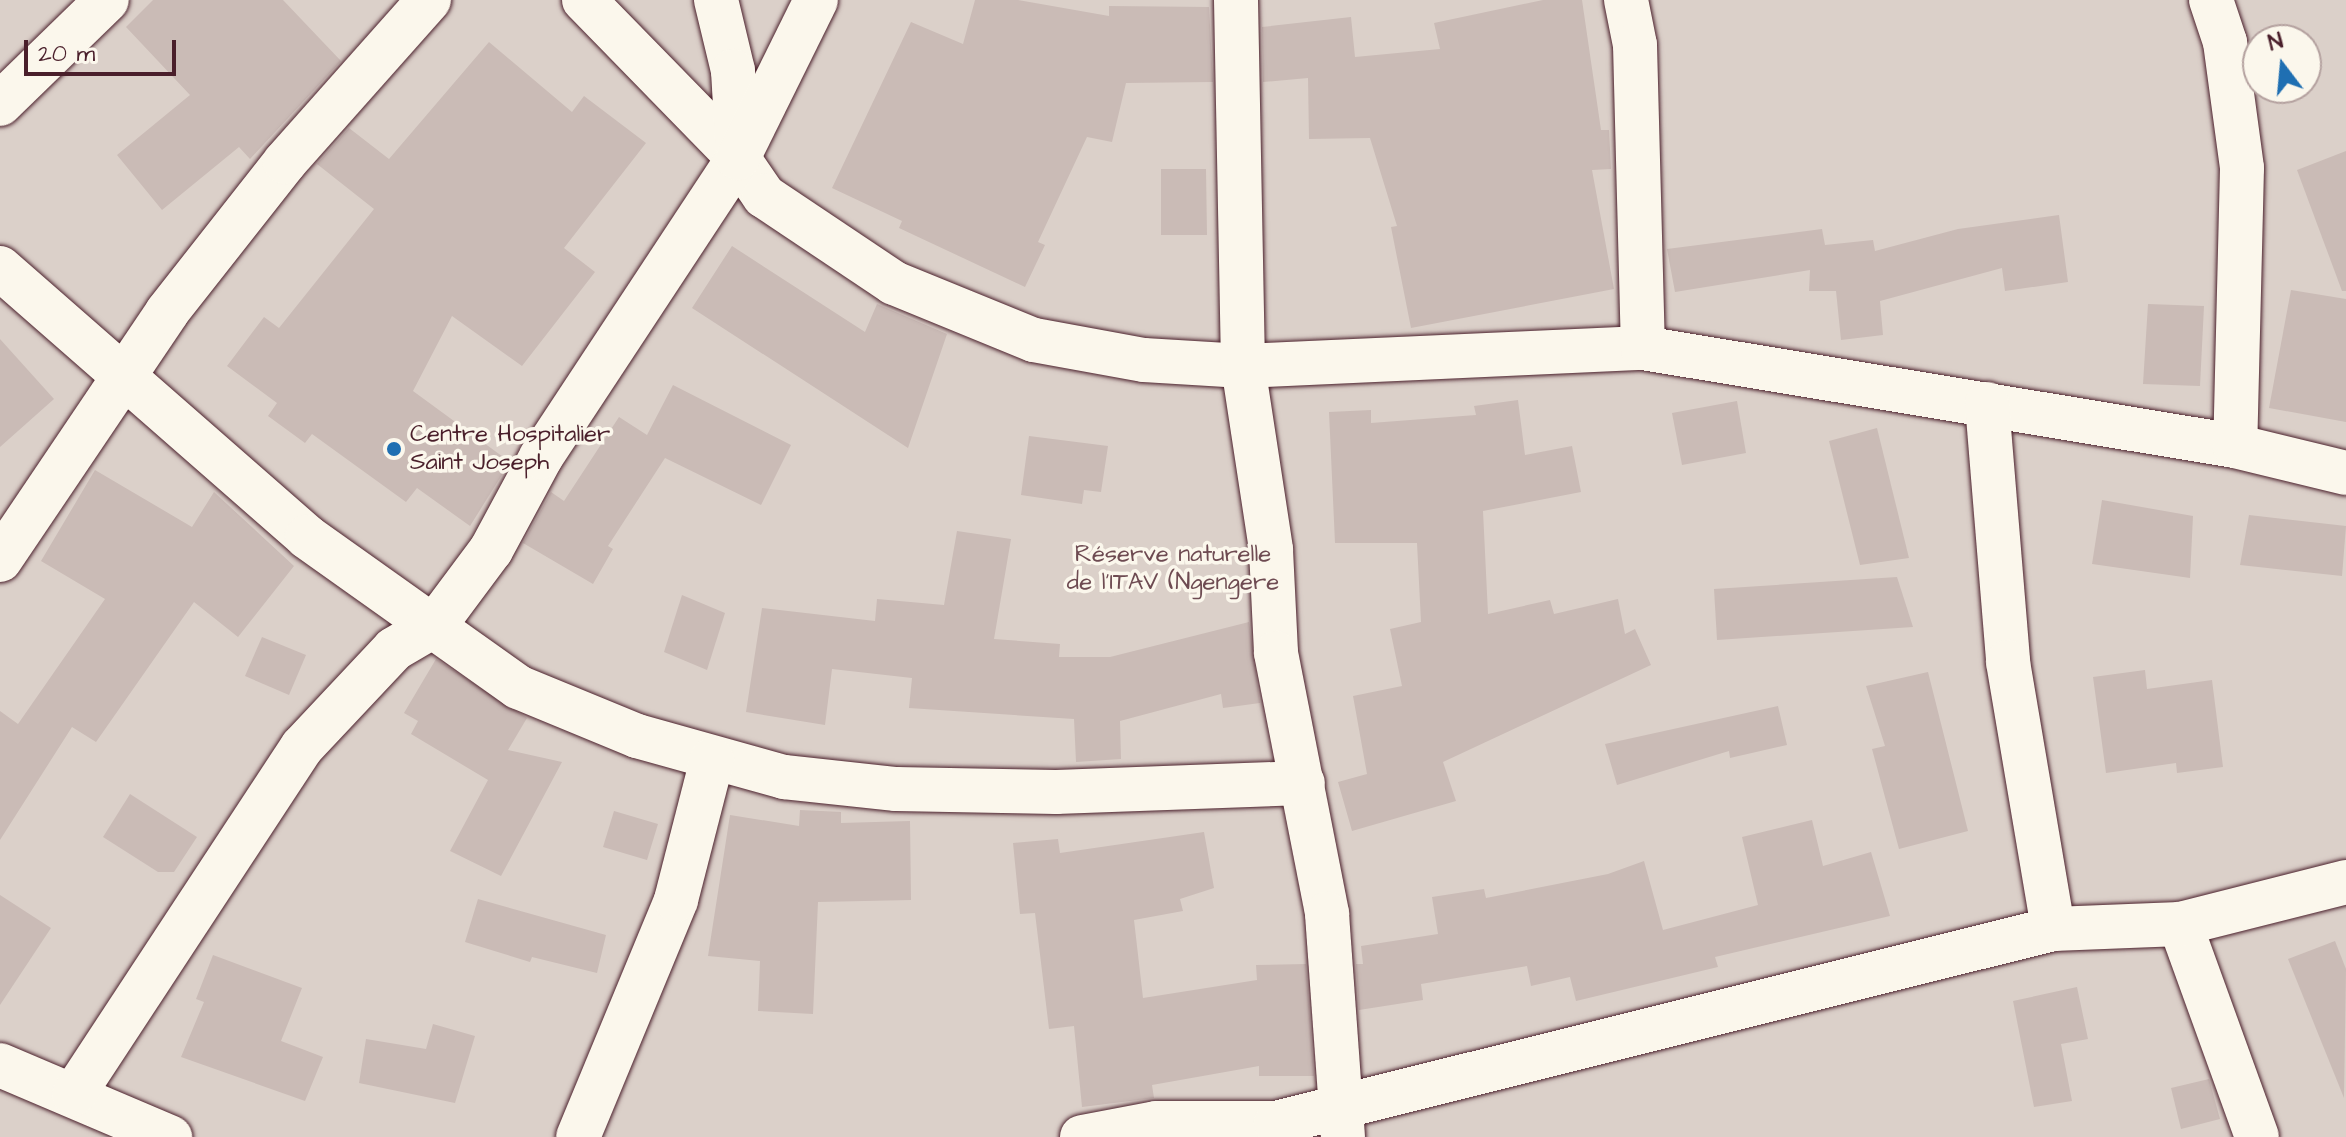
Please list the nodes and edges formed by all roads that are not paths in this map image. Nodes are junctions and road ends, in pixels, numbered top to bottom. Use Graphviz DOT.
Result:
graph roads {
  1 [pos="107,0"];
  2 [pos="429,0"];
  3 [pos="584,0"];
  4 [pos="716,0"];
  5 [pos="816,0"];
  6 [pos="1236,0"];
  7 [pos="1626,0"];
  8 [pos="2211,0"];
  9 [pos="0,104"];
  10 [pos="738,158"];
  11 [pos="0,268"];
  12 [pos="1643,348"];
  13 [pos="1243,366"];
  14 [pos="124,381"];
  15 [pos="1987,404"];
  16 [pos="2235,446"];
  17 [pos="2346,473"];
  18 [pos="0,560"];
  19 [pos="435,625"];
  20 [pos="712,760"];
  21 [pos="1303,783"];
  22 [pos="2346,882"];
  23 [pos="2180,924"];
  24 [pos="2053,929"];
  25 [pos="0,1065"];
  26 [pos="74,1094"];
  27 [pos="1342,1123"];
  28 [pos="170,1137"];
  29 [pos="578,1137"];
  30 [pos="1082,1137"];
  31 [pos="2257,1137"];
  1 -- 9 [label="street"];
  2 -- 14 [label="street"];
  3 -- 10 [label="street"];
  4 -- 10 [label="street"];
  5 -- 10 [label="street"];
  6 -- 13 [label="street"];
  7 -- 12 [label="street"];
  8 -- 16 [label="street"];
  10 -- 13 [label="street"];
  10 -- 19 [label="street"];
  11 -- 14 [label="street"];
  12 -- 13 [label="street"];
  12 -- 15 [label="street"];
  13 -- 21 [label="street"];
  14 -- 18 [label="street"];
  14 -- 19 [label="street"];
  15 -- 16 [label="street"];
  15 -- 24 [label="street"];
  16 -- 17 [label="street"];
  19 -- 20 [label="street"];
  19 -- 26 [label="street"];
  20 -- 21 [label="street"];
  20 -- 29 [label="street"];
  21 -- 27 [label="street"];
  22 -- 23 [label="street"];
  23 -- 24 [label="street"];
  23 -- 31 [label="street"];
  24 -- 27 [label="street"];
  25 -- 26 [label="street"];
  26 -- 28 [label="street"];
  27 -- 30 [label="street"];
}
